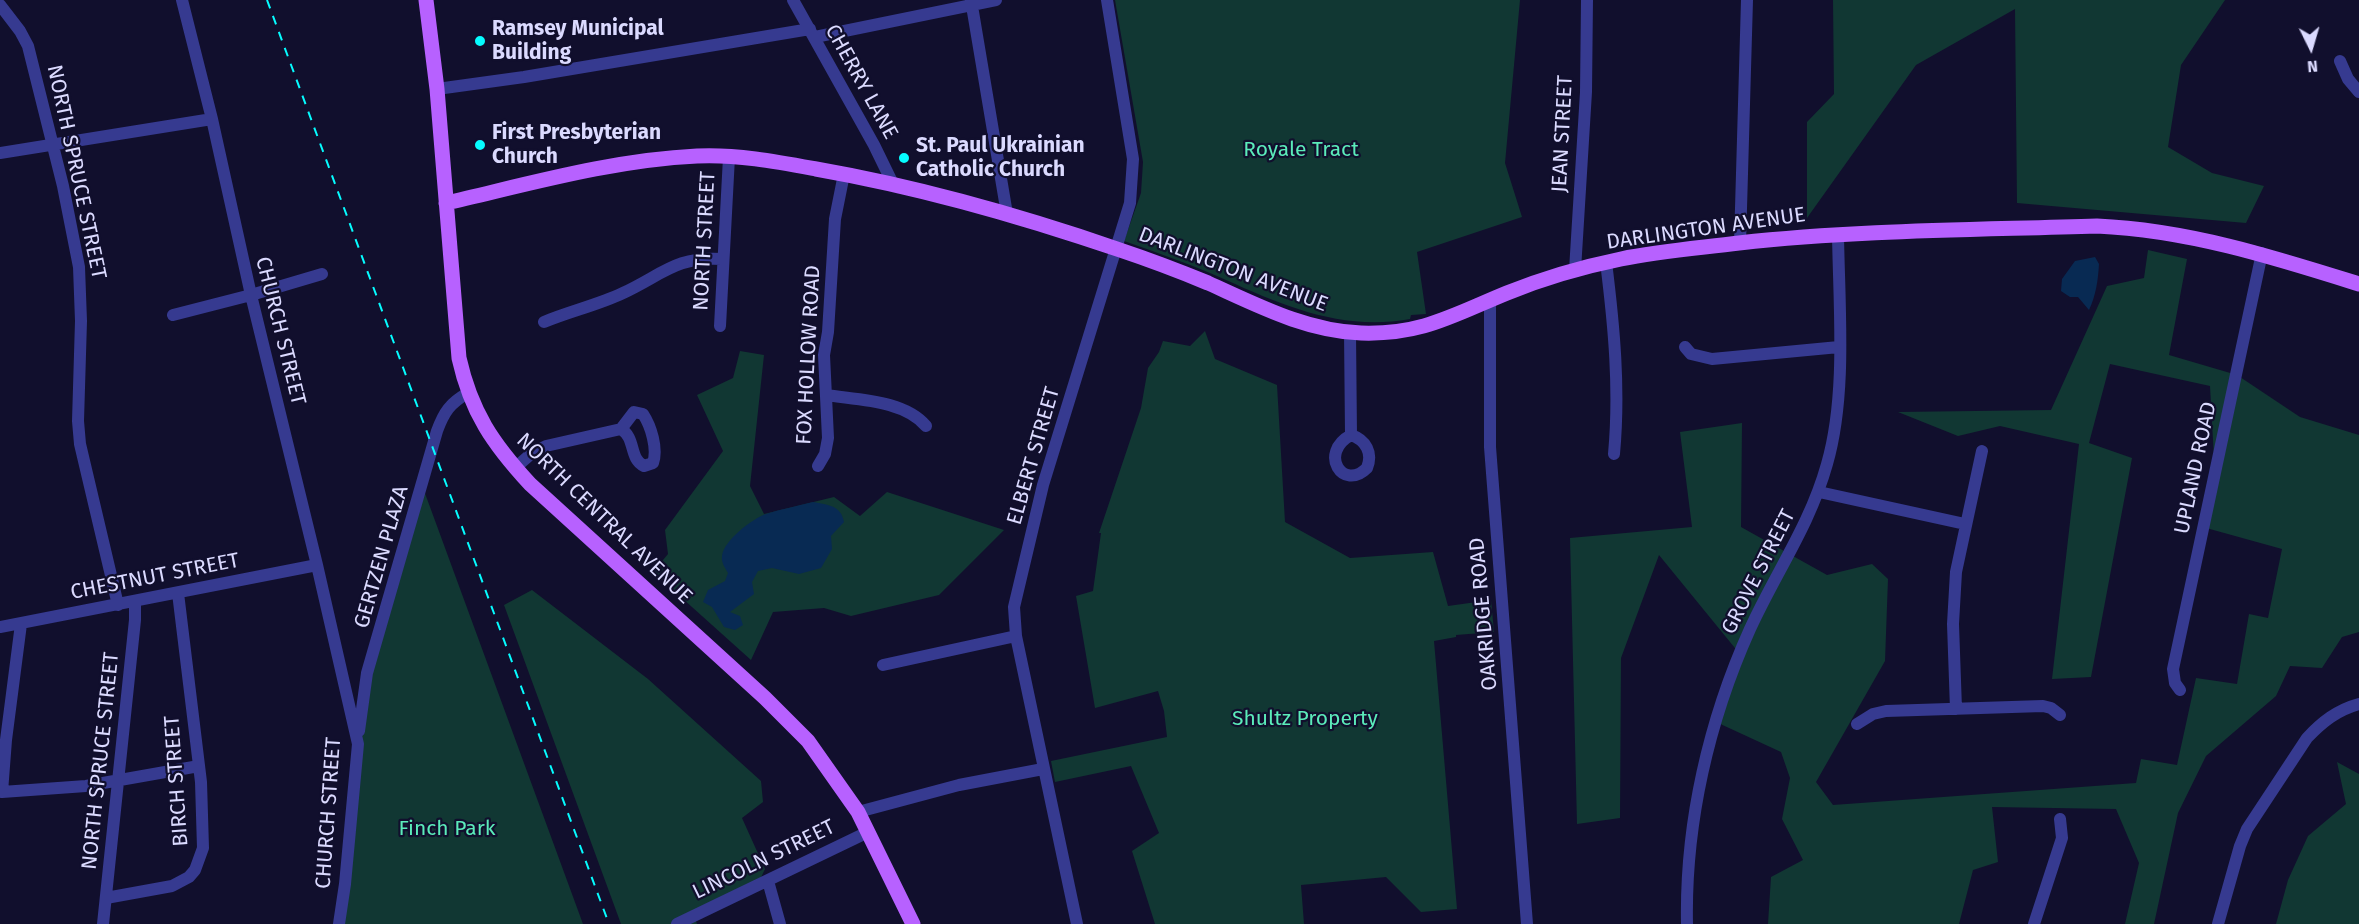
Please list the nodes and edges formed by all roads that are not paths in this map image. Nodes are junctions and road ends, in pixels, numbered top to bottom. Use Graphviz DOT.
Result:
graph roads {
  1 [pos="182,0"];
  2 [pos="426,0"];
  3 [pos="793,0"];
  4 [pos="996,0"];
  5 [pos="1107,0"];
  6 [pos="1587,0"];
  7 [pos="1747,0"];
  8 [pos="971,3"];
  9 [pos="0,5"];
  10 [pos="812,33"];
  11 [pos="2340,61"];
  12 [pos="437,89"];
  13 [pos="2359,92"];
  14 [pos="212,118"];
  15 [pos="53,144"];
  16 [pos="0,153"];
  17 [pos="729,158"];
  18 [pos="844,174"];
  19 [pos="893,184"];
  20 [pos="446,203"];
  21 [pos="1007,214"];
  22 [pos="1838,234"];
  23 [pos="1740,243"];
  24 [pos="1117,249"];
  25 [pos="2262,253"];
  26 [pos="722,259"];
  27 [pos="1606,262"];
  28 [pos="1575,270"];
  29 [pos="322,274"];
  30 [pos="2359,284"];
  31 [pos="251,295"];
  32 [pos="1490,300"];
  33 [pos="173,315"];
  34 [pos="544,322"];
  35 [pos="720,326"];
  36 [pos="1350,332"];
  37 [pos="1685,347"];
  38 [pos="1839,347"];
  39 [pos="468,393"];
  40 [pos="826,395"];
  41 [pos="926,426"];
  42 [pos="621,429"];
  43 [pos="1351,435"];
  44 [pos="1982,450"];
  45 [pos="1614,454"];
  46 [pos="818,466"];
  47 [pos="515,468"];
  48 [pos="1819,492"];
  49 [pos="1965,524"];
  50 [pos="317,565"];
  51 [pos="178,593"];
  52 [pos="135,602"];
  53 [pos="118,605"];
  54 [pos="21,624"];
  55 [pos="0,627"];
  56 [pos="1016,636"];
  57 [pos="883,665"];
  58 [pos="341,671"];
  59 [pos="367,672"];
  60 [pos="2181,690"];
  61 [pos="2359,704"];
  62 [pos="1956,709"];
  63 [pos="2060,715"];
  64 [pos="1857,724"];
  65 [pos="358,744"];
  66 [pos="199,766"];
  67 [pos="1043,769"];
  68 [pos="120,781"];
  69 [pos="858,812"];
  70 [pos="2060,819"];
  71 [pos="868,831"];
  72 [pos="768,880"];
  73 [pos="106,898"];
  74 [pos="103,924"];
  75 [pos="339,924"];
  76 [pos="676,924"];
  77 [pos="780,924"];
  78 [pos="913,924"];
  79 [pos="1077,924"];
  80 [pos="1527,924"];
  81 [pos="1687,924"];
  82 [pos="2034,924"];
  83 [pos="2218,924"];
  1 -- 14 [label="street, CHURCH STREET"];
  2 -- 12 [label="main road, NORTH CENTRAL AVENUE"];
  3 -- 10 [label="street, CHERRY LANE"];
  4 -- 8 [label="street"];
  5 -- 24 [label="street, ELBERT STREET"];
  6 -- 28 [label="street, JEAN STREET"];
  7 -- 23 [label="street"];
  8 -- 10 [label="street"];
  8 -- 21 [label="street"];
  9 -- 15 [label="street, NORTH SPRUCE STREET"];
  10 -- 12 [label="street"];
  10 -- 19 [label="street, CHERRY LANE"];
  11 -- 13 [label="street"];
  12 -- 20 [label="main road, NORTH CENTRAL AVENUE"];
  14 -- 15 [label="street"];
  14 -- 31 [label="street, CHURCH STREET"];
  15 -- 16 [label="street"];
  15 -- 53 [label="street, NORTH SPRUCE STREET"];
  17 -- 18 [label="main road, DARLINGTON AVENUE"];
  17 -- 20 [label="main road, DARLINGTON AVENUE"];
  17 -- 26 [label="street, NORTH STREET"];
  18 -- 19 [label="main road, DARLINGTON AVENUE"];
  18 -- 40 [label="street, FOX HOLLOW ROAD"];
  19 -- 21 [label="main road, DARLINGTON AVENUE"];
  20 -- 39 [label="main road, NORTH CENTRAL AVENUE"];
  21 -- 24 [label="main road, DARLINGTON AVENUE"];
  22 -- 23 [label="main road, DARLINGTON AVENUE"];
  22 -- 25 [label="main road, DARLINGTON AVENUE"];
  22 -- 38 [label="street, GROVE STREET"];
  23 -- 27 [label="main road, DARLINGTON AVENUE"];
  24 -- 36 [label="main road, DARLINGTON AVENUE"];
  24 -- 56 [label="street, ELBERT STREET"];
  25 -- 30 [label="main road, DARLINGTON AVENUE"];
  25 -- 60 [label="street, UPLAND ROAD"];
  26 -- 34 [label="street"];
  26 -- 35 [label="street, NORTH STREET"];
  27 -- 28 [label="main road, DARLINGTON AVENUE"];
  27 -- 45 [label="street"];
  28 -- 32 [label="main road, DARLINGTON AVENUE"];
  29 -- 31 [label="street"];
  31 -- 33 [label="street"];
  31 -- 50 [label="street, CHURCH STREET"];
  32 -- 36 [label="main road, DARLINGTON AVENUE"];
  32 -- 80 [label="street, OAKRIDGE ROAD"];
  36 -- 43 [label="street"];
  37 -- 38 [label="street"];
  38 -- 48 [label="street, GROVE STREET"];
  39 -- 47 [label="main road, NORTH CENTRAL AVENUE"];
  39 -- 59 [label="street, GERTZEN PLAZA"];
  40 -- 41 [label="street"];
  40 -- 46 [label="street, FOX HOLLOW ROAD"];
  42 -- 47 [label="street"];
  44 -- 49 [label="street"];
  47 -- 69 [label="main road, NORTH CENTRAL AVENUE"];
  48 -- 49 [label="street"];
  48 -- 81 [label="street, GROVE STREET"];
  49 -- 62 [label="street"];
  50 -- 51 [label="street, CHESTNUT STREET"];
  50 -- 58 [label="street, CHURCH STREET"];
  51 -- 52 [label="street, CHESTNUT STREET"];
  51 -- 66 [label="street, BIRCH STREET"];
  52 -- 53 [label="street, CHESTNUT STREET"];
  52 -- 68 [label="street, NORTH SPRUCE STREET"];
  53 -- 54 [label="street, CHESTNUT STREET"];
  54 -- 55 [label="street, CHESTNUT STREET"];
  54 -- 68 [label="street"];
  56 -- 57 [label="street"];
  56 -- 67 [label="street, ELBERT STREET"];
  58 -- 59 [label="street"];
  58 -- 65 [label="street, CHURCH STREET"];
  59 -- 65 [label="street, GERTZEN PLAZA"];
  61 -- 83 [label="street"];
  62 -- 63 [label="street"];
  62 -- 64 [label="street"];
  65 -- 75 [label="street, CHURCH STREET"];
  66 -- 68 [label="street"];
  66 -- 73 [label="street, BIRCH STREET"];
  67 -- 69 [label="street, LINCOLN STREET"];
  67 -- 79 [label="street, ELBERT STREET"];
  68 -- 73 [label="street, NORTH SPRUCE STREET"];
  69 -- 71 [label="main road, NORTH CENTRAL AVENUE"];
  70 -- 82 [label="street"];
  71 -- 72 [label="street, LINCOLN STREET"];
  71 -- 78 [label="main road, NORTH CENTRAL AVENUE"];
  72 -- 76 [label="street, LINCOLN STREET"];
  72 -- 77 [label="street"];
  73 -- 74 [label="street, NORTH SPRUCE STREET"];
}
